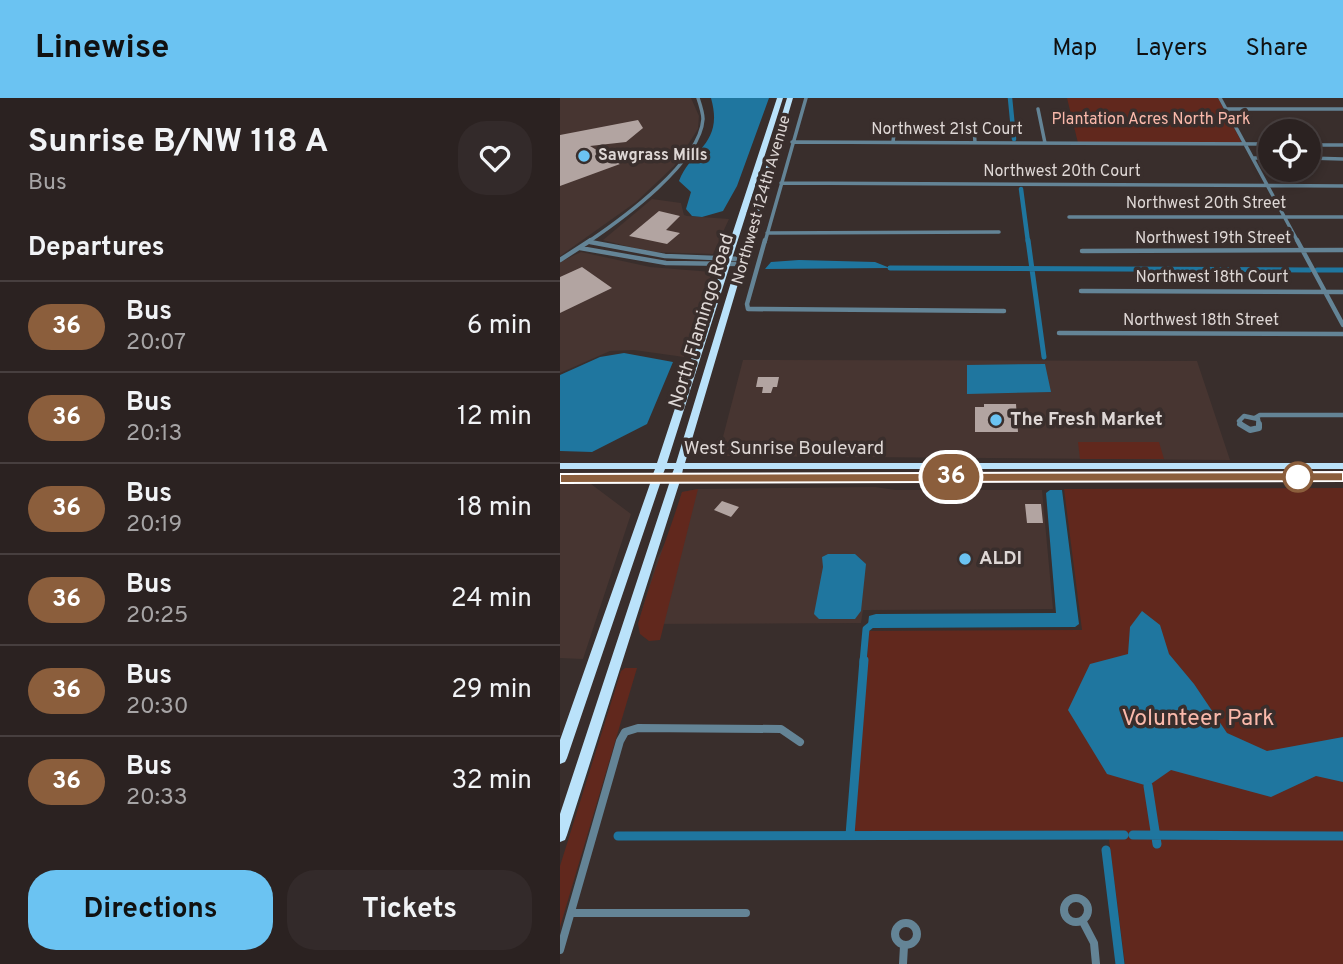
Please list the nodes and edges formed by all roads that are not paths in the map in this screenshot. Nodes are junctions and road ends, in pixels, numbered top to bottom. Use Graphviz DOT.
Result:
graph roads {
  1 [pos="698,98"];
  2 [pos="780,98"];
  3 [pos="790,98"];
  4 [pos="806,98"];
  5 [pos="1220,98"];
  6 [pos="1226,108"];
  7 [pos="1038,109"];
  8 [pos="1343,109"];
  9 [pos="895,125"];
  10 [pos="974,126"];
  11 [pos="792,142"];
  12 [pos="893,142"];
  13 [pos="975,143"];
  14 [pos="1045,143"];
  15 [pos="1245,144"];
  16 [pos="1258,145"];
  17 [pos="1321,145"];
  18 [pos="1343,145"];
  19 [pos="1253,158"];
  20 [pos="1258,158"];
  21 [pos="1321,158"];
  22 [pos="1343,159"];
  23 [pos="781,183"];
  24 [pos="1268,186"];
  25 [pos="1343,186"];
  26 [pos="1069,216"];
  27 [pos="1285,217"];
  28 [pos="1343,217"];
  29 [pos="999,232"];
  30 [pos="767,233"];
  31 [pos="590,242"];
  32 [pos="580,248"];
  33 [pos="1343,250"];
  34 [pos="1083,251"];
  35 [pos="1303,251"];
  36 [pos="560,260"];
  37 [pos="727,262"];
  38 [pos="740,262"];
  39 [pos="1081,291"];
  40 [pos="1325,291"];
  41 [pos="1343,292"];
  42 [pos="1004,311"];
  43 [pos="1343,325"];
  44 [pos="1059,334"];
  45 [pos="1343,334"];
  46 [pos="1343,415"];
  47 [pos="1255,418"];
  48 [pos="661,465"];
  49 [pos="560,466"];
  50 [pos="679,466"];
  51 [pos="1343,467"];
  52 [pos="1343,477"];
  53 [pos="560,478"];
  54 [pos="657,478"];
  55 [pos="676,478"];
  56 [pos="800,742"];
  57 [pos="560,758"];
  58 [pos="560,835"];
  59 [pos="571,913"];
  60 [pos="746,913"];
  61 [pos="1083,922"];
  62 [pos="904,946"];
  63 [pos="560,950"];
  64 [pos="903,964"];
  65 [pos="1096,964"];
  1 -- 31 [label="street"];
  2 -- 37 [label="highway, North Flamingo Road"];
  3 -- 38 [label="highway, North Flamingo Road"];
  4 -- 11 [label="street, Northwest 124th Avenue"];
  5 -- 6 [label="street"];
  6 -- 8 [label="street"];
  6 -- 15 [label="street"];
  7 -- 14 [label="street"];
  9 -- 12 [label="street"];
  10 -- 13 [label="street"];
  11 -- 12 [label="street, Northwest 21st Court"];
  11 -- 23 [label="street, Northwest 124th Avenue"];
  12 -- 13 [label="street, Northwest 21st Court"];
  13 -- 14 [label="street, Northwest 21st Court"];
  14 -- 15 [label="street, Northwest 21st Court"];
  15 -- 16 [label="street, Northwest 21st Court"];
  15 -- 19 [label="street"];
  17 -- 18 [label="street"];
  19 -- 20 [label="street"];
  19 -- 24 [label="street"];
  21 -- 22 [label="street"];
  23 -- 24 [label="street, Northwest 20th Court"];
  23 -- 30 [label="street, Northwest 124th Avenue"];
  24 -- 25 [label="street, Northwest 20th Court"];
  24 -- 27 [label="street"];
  26 -- 27 [label="street, Northwest 20th Street"];
  27 -- 28 [label="street, Northwest 20th Street"];
  27 -- 35 [label="street"];
  29 -- 30 [label="street"];
  30 -- 42 [label="street, Northwest 124th Avenue"];
  31 -- 32 [label="street"];
  31 -- 37 [label="street"];
  32 -- 36 [label="street"];
  32 -- 37 [label="street"];
  33 -- 35 [label="street, Northwest 19th Street"];
  34 -- 35 [label="street, Northwest 19th Street"];
  35 -- 40 [label="street"];
  37 -- 38 [label="street"];
  37 -- 48 [label="highway, North Flamingo Road"];
  38 -- 50 [label="highway, North Flamingo Road"];
  39 -- 40 [label="street, Northwest 18th Court"];
  40 -- 41 [label="street, Northwest 18th Court"];
  40 -- 43 [label="street"];
  44 -- 45 [label="street, Northwest 18th Street"];
  46 -- 47 [label="street"];
  48 -- 49 [label="highway, West Sunrise Boulevard"];
  48 -- 50 [label="highway, West Sunrise Boulevard"];
  48 -- 54 [label="highway, North Flamingo Road"];
  50 -- 51 [label="highway, West Sunrise Boulevard"];
  50 -- 55 [label="highway, North Flamingo Road"];
  52 -- 55 [label="highway, West Sunrise Boulevard"];
  53 -- 54 [label="highway, West Sunrise Boulevard"];
  54 -- 55 [label="highway, West Sunrise Boulevard"];
  54 -- 57 [label="highway, North Flamingo Road"];
  55 -- 58 [label="highway, North Flamingo Road"];
  56 -- 59 [label="street"];
  59 -- 60 [label="street"];
  59 -- 63 [label="street"];
  61 -- 65 [label="street"];
  62 -- 64 [label="street"];
}
